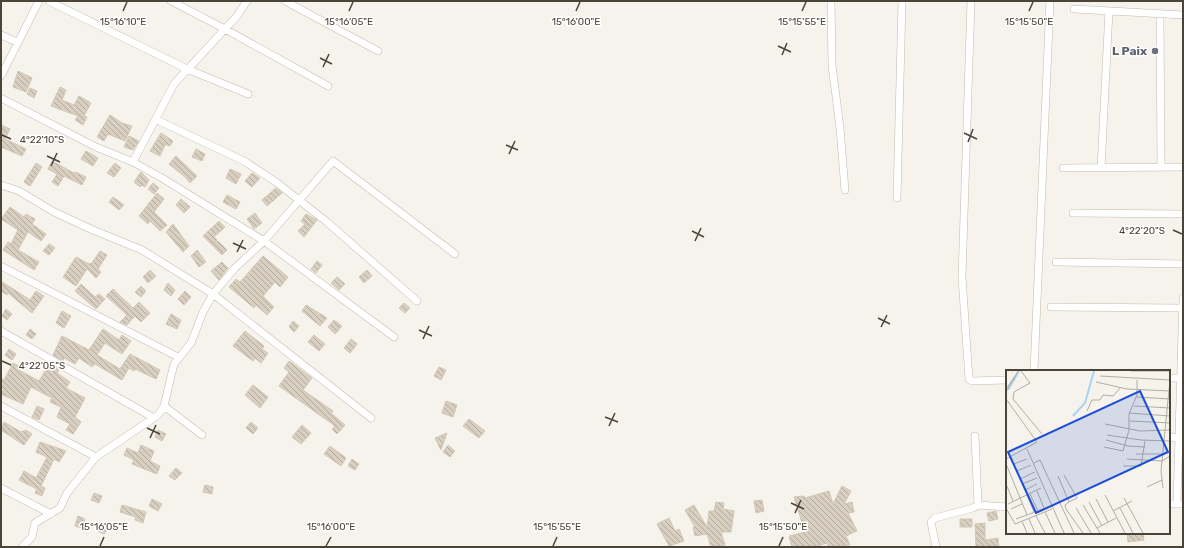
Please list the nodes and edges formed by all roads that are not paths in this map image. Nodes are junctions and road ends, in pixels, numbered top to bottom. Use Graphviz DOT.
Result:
graph roads {
  1 [pos="39,1"];
  2 [pos="49,1"];
  3 [pos="171,1"];
  4 [pos="247,1"];
  5 [pos="285,1"];
  6 [pos="831,1"];
  7 [pos="902,1"];
  8 [pos="971,1"];
  9 [pos="1050,1"];
  10 [pos="1074,9"];
  11 [pos="1108,11"];
  12 [pos="1160,14"];
  13 [pos="1183,15"];
  14 [pos="225,29"];
  15 [pos="1,35"];
  16 [pos="17,42"];
  17 [pos="378,51"];
  18 [pos="187,69"];
  19 [pos="1,76"];
  20 [pos="328,86"];
  21 [pos="248,94"];
  22 [pos="1,98"];
  23 [pos="157,120"];
  24 [pos="133,162"];
  25 [pos="1183,167"];
  26 [pos="1063,168"];
  27 [pos="1101,168"];
  28 [pos="1161,168"];
  29 [pos="1,185"];
  30 [pos="844,190"];
  31 [pos="897,198"];
  32 [pos="299,201"];
  33 [pos="1073,213"];
  34 [pos="1183,214"];
  35 [pos="264,241"];
  36 [pos="455,254"];
  37 [pos="1056,262"];
  38 [pos="1183,264"];
  39 [pos="1,266"];
  40 [pos="213,294"];
  41 [pos="1183,298"];
  42 [pos="417,301"];
  43 [pos="1051,307"];
  44 [pos="1183,308"];
  45 [pos="1,331"];
  46 [pos="394,337"];
  47 [pos="178,357"];
  48 [pos="1034,370"];
  49 [pos="1170,378"];
  50 [pos="1181,378"];
  51 [pos="1006,380"];
  52 [pos="1,406"];
  53 [pos="164,406"];
  54 [pos="154,418"];
  55 [pos="371,418"];
  56 [pos="202,435"];
  57 [pos="975,436"];
  58 [pos="1170,437"];
  59 [pos="1179,438"];
  60 [pos="1181,449"];
  61 [pos="96,457"];
  62 [pos="1,488"];
  63 [pos="1180,504"];
  64 [pos="978,505"];
  65 [pos="1006,507"];
  66 [pos="51,514"];
  67 [pos="22,547"];
  68 [pos="936,547"];
  1 -- 16 [label="street"];
  2 -- 18 [label="street"];
  3 -- 14 [label="street"];
  4 -- 14 [label="street"];
  5 -- 17 [label="street"];
  6 -- 30 [label="street"];
  7 -- 31 [label="street"];
  8 -- 51 [label="street"];
  9 -- 48 [label="street"];
  10 -- 11 [label="street"];
  11 -- 12 [label="street"];
  11 -- 27 [label="street"];
  12 -- 13 [label="street"];
  12 -- 28 [label="street"];
  14 -- 18 [label="street"];
  14 -- 20 [label="street"];
  15 -- 16 [label="street"];
  16 -- 19 [label="street"];
  18 -- 21 [label="street"];
  18 -- 23 [label="street"];
  22 -- 24 [label="street"];
  23 -- 24 [label="street"];
  23 -- 32 [label="street"];
  24 -- 35 [label="street"];
  25 -- 28 [label="street"];
  26 -- 27 [label="street"];
  27 -- 28 [label="street"];
  29 -- 40 [label="street"];
  32 -- 35 [label="street"];
  32 -- 36 [label="street"];
  32 -- 42 [label="street"];
  33 -- 34 [label="street"];
  35 -- 40 [label="street"];
  35 -- 46 [label="street"];
  37 -- 38 [label="street"];
  39 -- 47 [label="street"];
  40 -- 47 [label="street"];
  40 -- 55 [label="street"];
  41 -- 44 [label="street"];
  43 -- 44 [label="street"];
  44 -- 50 [label="street"];
  45 -- 54 [label="street"];
  47 -- 53 [label="street"];
  49 -- 50 [label="street"];
  50 -- 59 [label="street"];
  52 -- 61 [label="street"];
  53 -- 54 [label="street"];
  53 -- 56 [label="street"];
  54 -- 61 [label="street"];
  57 -- 64 [label="street"];
  58 -- 59 [label="street"];
  59 -- 60 [label="street"];
  60 -- 63 [label="street"];
  61 -- 66 [label="street"];
  62 -- 66 [label="street"];
  64 -- 65 [label="street"];
  64 -- 68 [label="street"];
  66 -- 67 [label="street"];
}
